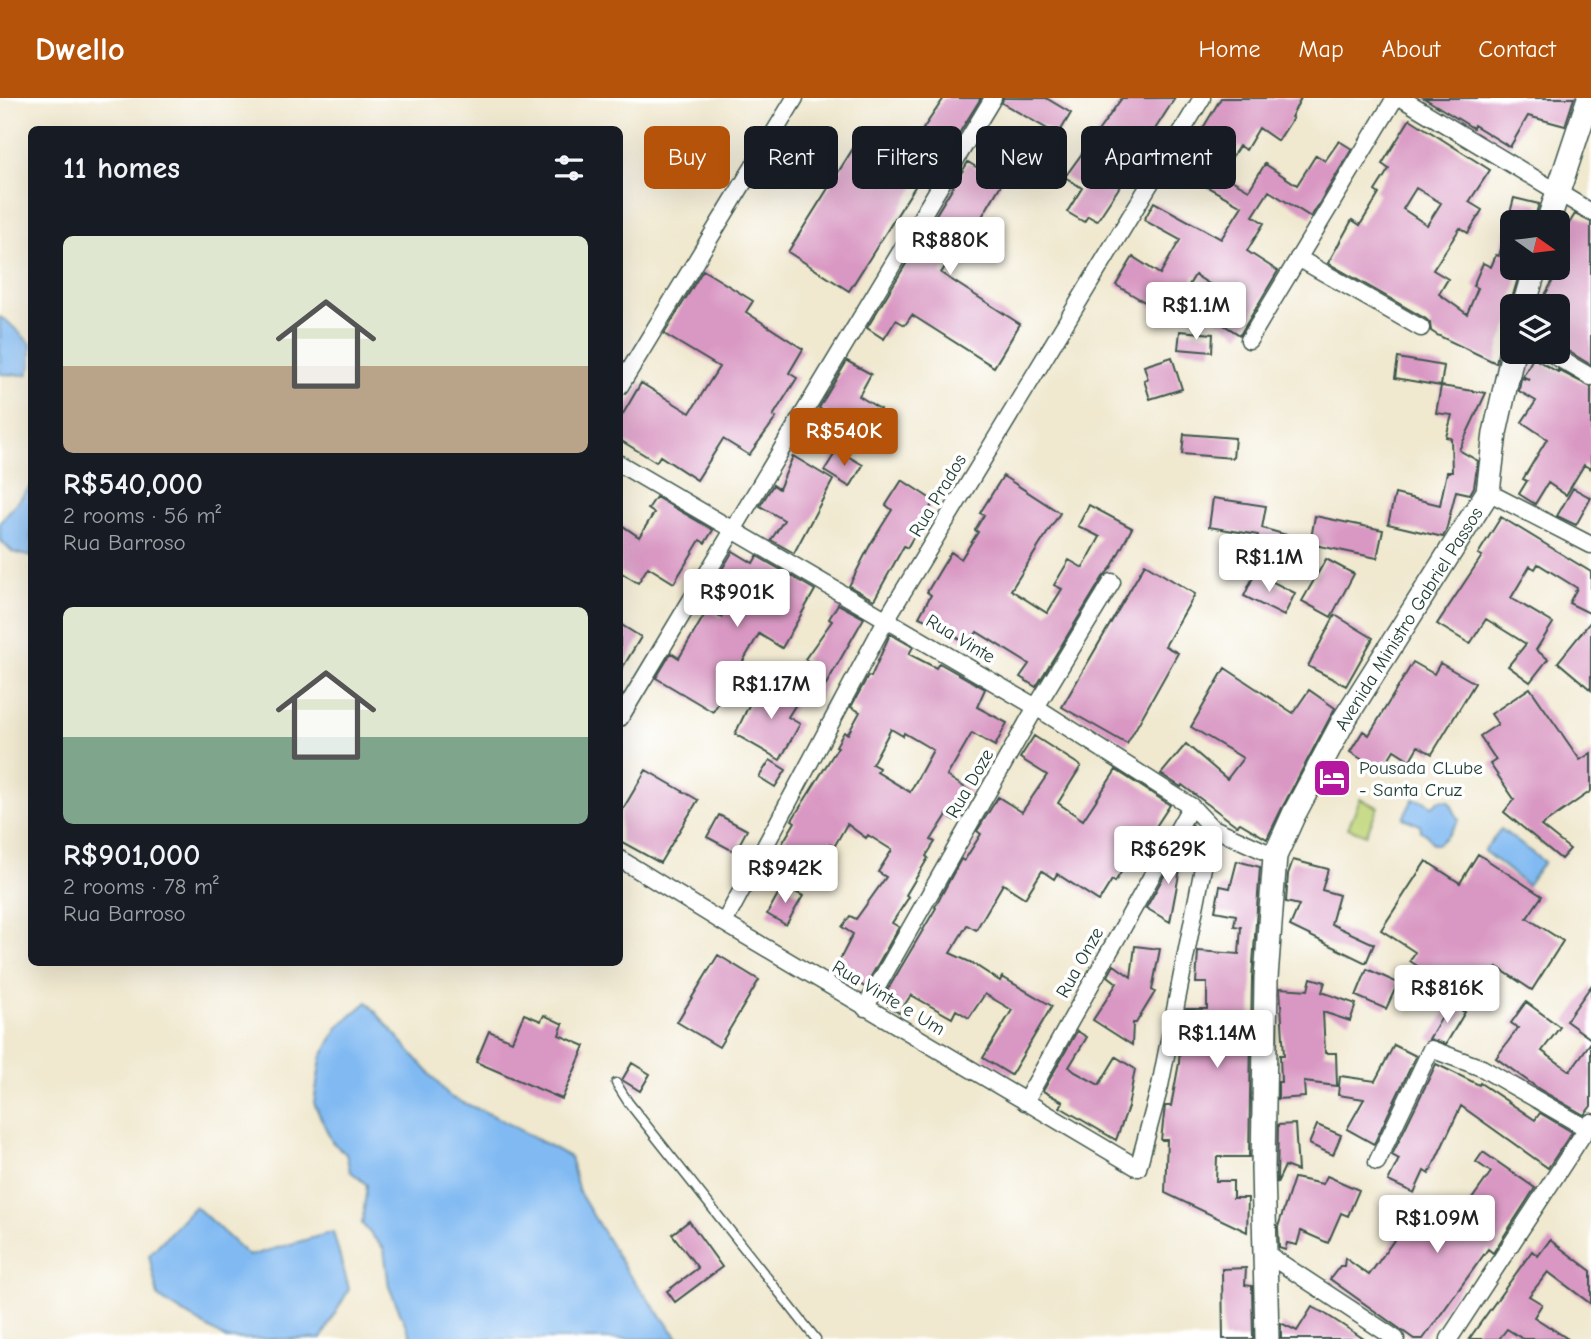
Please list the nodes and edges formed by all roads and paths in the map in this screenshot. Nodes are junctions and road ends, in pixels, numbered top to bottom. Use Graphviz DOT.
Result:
graph roads {
  1 [pos="795,98"];
  2 [pos="993,98"];
  3 [pos="1202,98"];
  4 [pos="1398,98"];
  5 [pos="1589,98"];
  6 [pos="1557,190"];
  7 [pos="1551,210"];
  8 [pos="1591,212"];
  9 [pos="1298,258"];
  10 [pos="1421,328"];
  11 [pos="1249,340"];
  12 [pos="1510,364"];
  13 [pos="1569,364"];
  14 [pos="1591,377"];
  15 [pos="623,381"];
  16 [pos="623,466"];
  17 [pos="1488,492"];
  18 [pos="735,530"];
  19 [pos="1591,545"];
  20 [pos="1112,582"];
  21 [pos="887,618"];
  22 [pos="1036,707"];
  23 [pos="623,713"];
  24 [pos="1191,806"];
  25 [pos="1211,827"];
  26 [pos="1275,856"];
  27 [pos="623,861"];
  28 [pos="724,923"];
  29 [pos="865,1007"];
  30 [pos="616,1083"];
  31 [pos="1025,1101"];
  32 [pos="1589,1125"];
  33 [pos="1377,1162"];
  34 [pos="1264,1252"];
  35 [pos="816,1339"];
  36 [pos="1267,1339"];
  37 [pos="1396,1339"];
  38 [pos="1449,1339"];
  1 -- 15 [label="street"];
  2 -- 18 [label="street"];
  3 -- 21 [label="street, Rua Prados"];
  4 -- 6 [label="street"];
  4 -- 9 [label="street"];
  5 -- 6 [label="main road"];
  6 -- 7 [label="main road"];
  6 -- 8 [label="street"];
  9 -- 10 [label="street"];
  9 -- 11 [label="street"];
  12 -- 17 [label="main road, Avenida Ministro Gabriel Passos"];
  13 -- 14 [label="street"];
  16 -- 18 [label="street, Rua Vinte"];
  17 -- 19 [label="street"];
  17 -- 26 [label="main road, Avenida Ministro Gabriel Passos"];
  18 -- 21 [label="street, Rua Vinte"];
  18 -- 23 [label="street"];
  20 -- 22 [label="street, Rua Doze"];
  21 -- 22 [label="street, Rua Vinte"];
  21 -- 28 [label="street, Rua Prados"];
  22 -- 24 [label="street, Rua Vinte"];
  22 -- 29 [label="street, Rua Doze"];
  24 -- 25 [label="street, Rua Vinte"];
  24 -- 31 [label="street, Rua Onze"];
  25 -- 26 [label="street, Rua Vinte"];
  25 -- 31 [label="street, Rua Vinte e Um"];
  26 -- 34 [label="main road, Avenida Ministro Gabriel Passos"];
  27 -- 28 [label="street, Rua Vinte e Um"];
  28 -- 29 [label="street, Rua Vinte e Um"];
  29 -- 31 [label="street, Rua Vinte e Um"];
  30 -- 35 [label="lane"];
  32 -- 33 [label="street"];
  32 -- 38 [label="street"];
  34 -- 36 [label="main road, Avenida Ministro Gabriel Passos"];
  34 -- 37 [label="street"];
}
